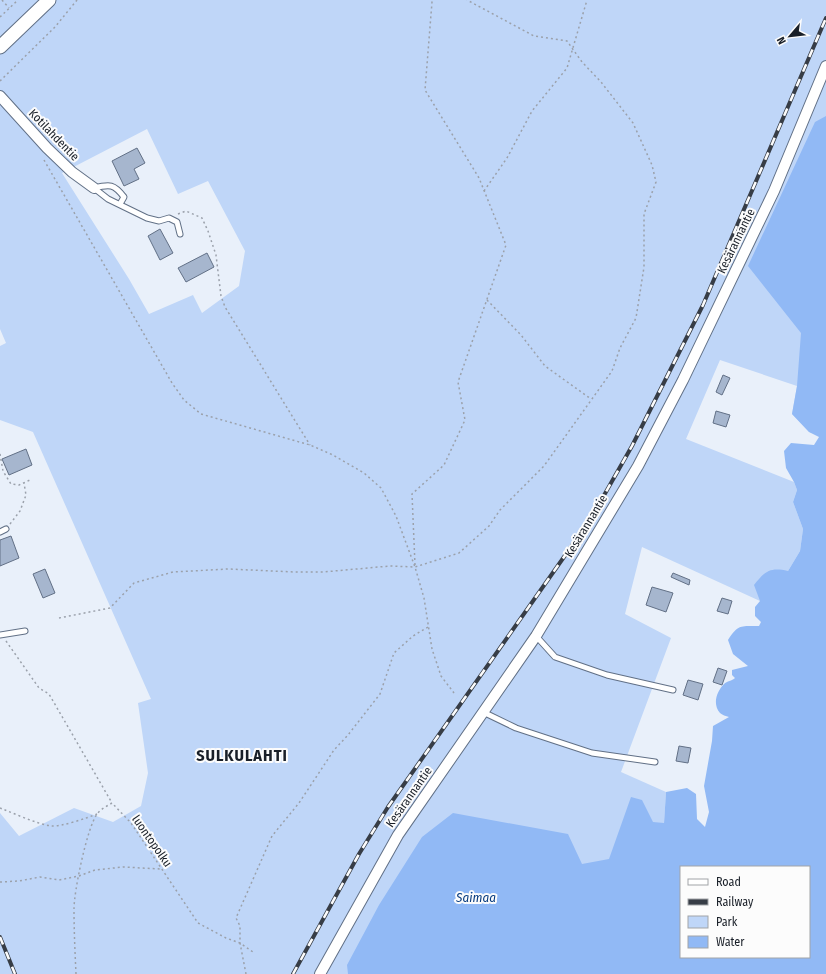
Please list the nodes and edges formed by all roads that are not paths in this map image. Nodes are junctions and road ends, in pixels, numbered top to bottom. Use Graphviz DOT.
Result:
graph roads {
  1 [pos="50,0"];
  2 [pos="0,47"];
  3 [pos="826,66"];
  4 [pos="0,96"];
  5 [pos="94,188"];
  6 [pos="120,204"];
  7 [pos="180,234"];
  8 [pos="6,529"];
  9 [pos="0,532"];
  10 [pos="25,631"];
  11 [pos="1,635"];
  12 [pos="536,636"];
  13 [pos="673,690"];
  14 [pos="483,712"];
  15 [pos="655,762"];
  16 [pos="320,974"];
  1 -- 2 [label="main road"];
  3 -- 12 [label="street, Kesärannantie"];
  4 -- 5 [label="street, Kotilahdentie"];
  5 -- 6 [label="lane"];
  5 -- 6 [label="lane"];
  6 -- 7 [label="lane"];
  8 -- 9 [label="lane"];
  10 -- 11 [label="lane"];
  12 -- 13 [label="lane"];
  12 -- 14 [label="street, Kesärannantie"];
  14 -- 15 [label="lane"];
  14 -- 16 [label="street, Kesärannantie"];
}
